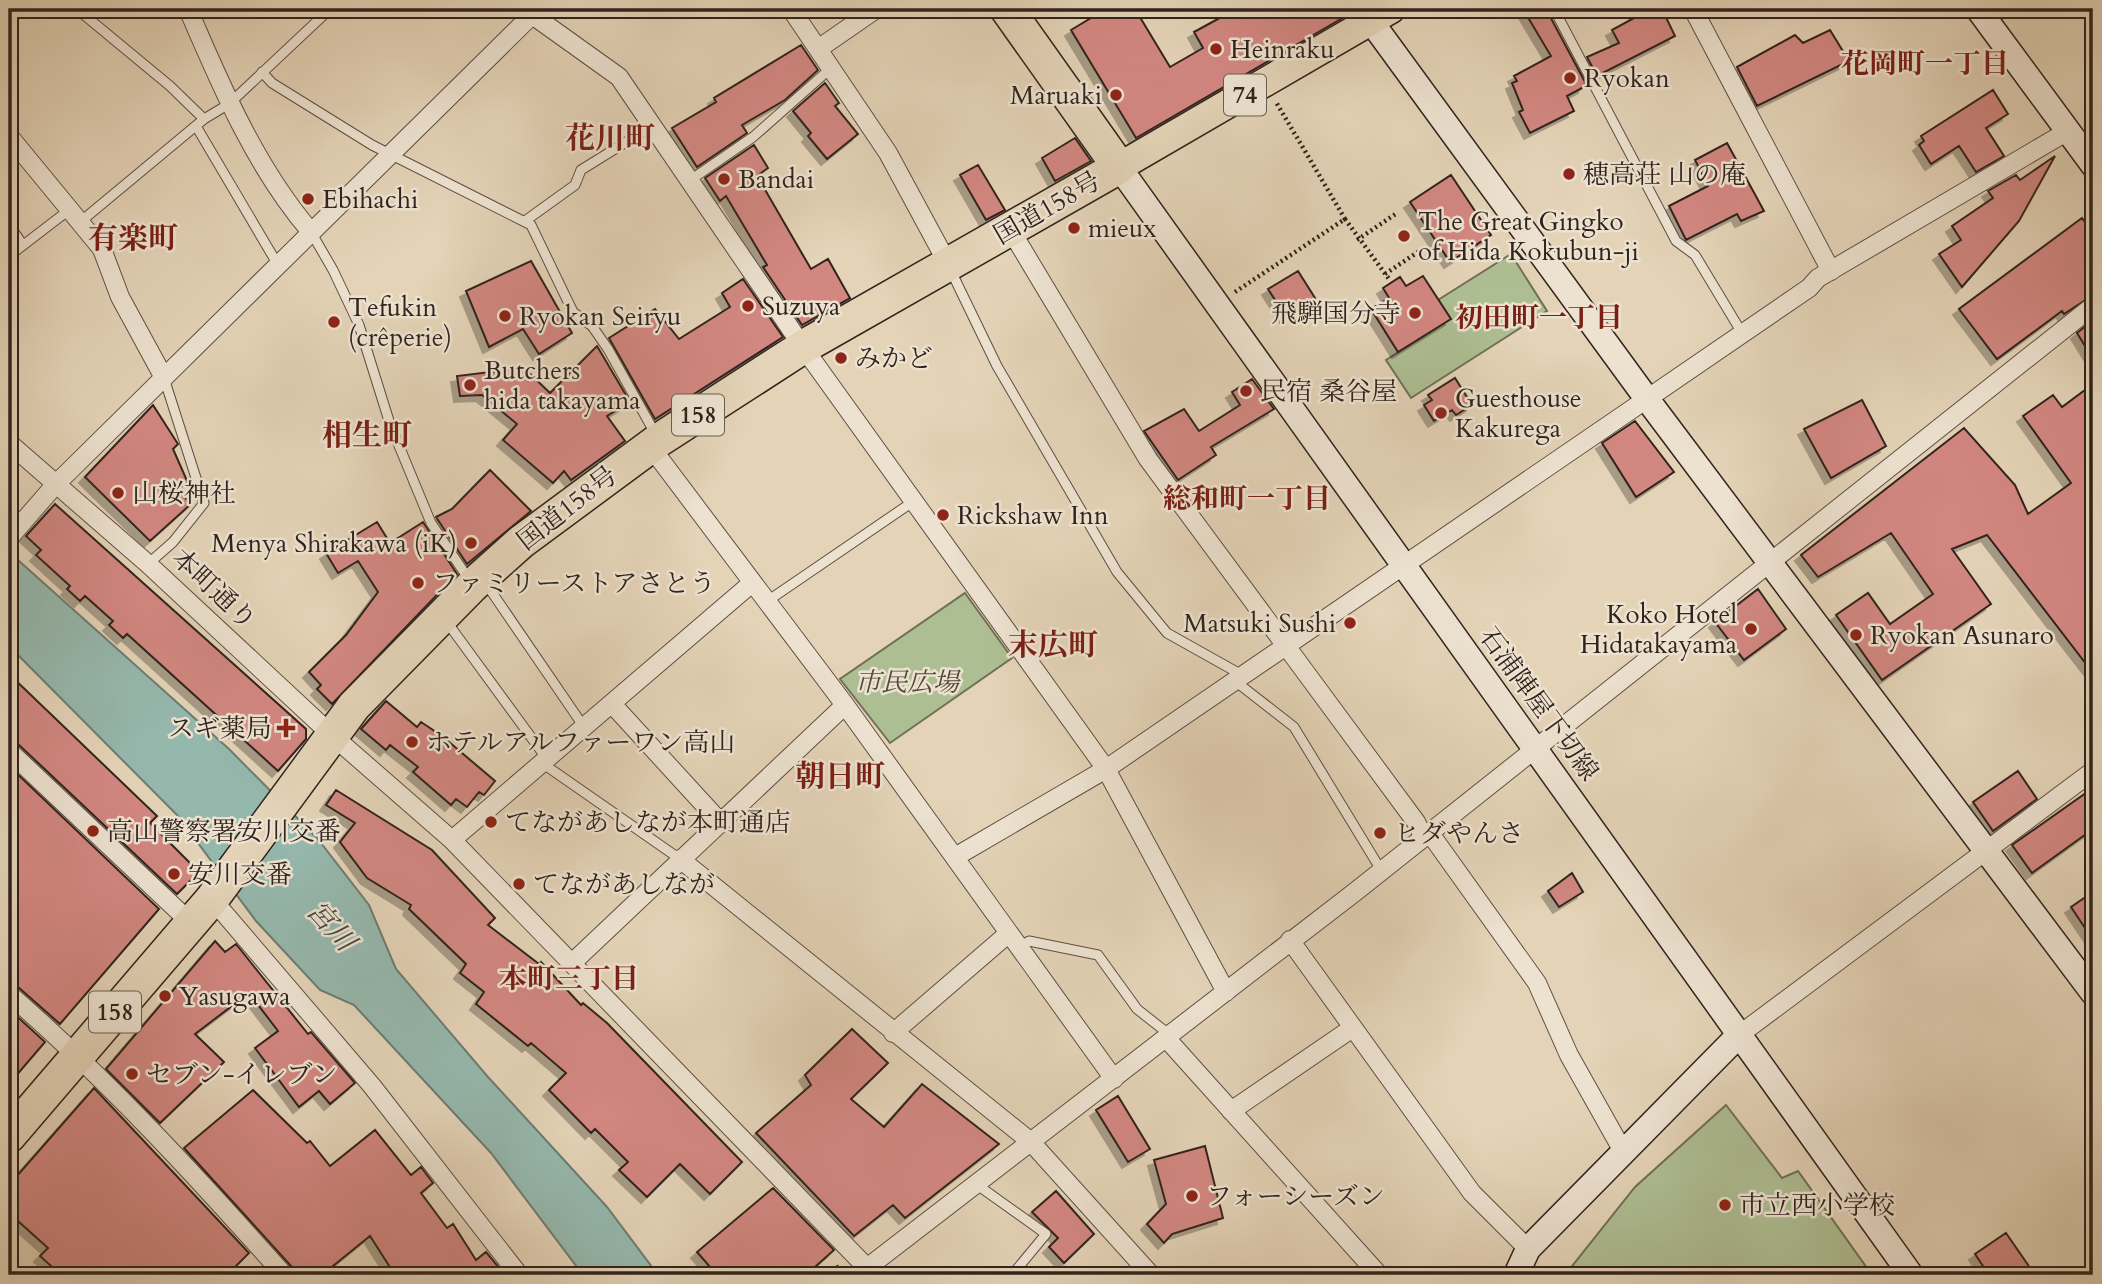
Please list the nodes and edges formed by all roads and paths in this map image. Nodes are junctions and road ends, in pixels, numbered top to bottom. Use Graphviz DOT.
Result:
graph roads {
  1 [pos="77,9"];
  2 [pos="188,9"];
  3 [pos="330,9"];
  4 [pos="791,9"];
  5 [pos="876,9"];
  6 [pos="1007,9"];
  7 [pos="1554,9"];
  8 [pos="1693,9"];
  9 [pos="1978,9"];
  10 [pos="531,11"];
  11 [pos="1375,13"];
  12 [pos="818,49"];
  13 [pos="831,68"];
  14 [pos="262,72"];
  15 [pos="1265,83"];
  16 [pos="229,104"];
  17 [pos="204,119"];
  18 [pos="196,126"];
  19 [pos="652,126"];
  20 [pos="2068,131"];
  21 [pos="9,136"];
  22 [pos="391,154"];
  23 [pos="15,156"];
  24 [pos="2093,165"];
  25 [pos="1119,167"];
  26 [pos="689,181"];
  27 [pos="1397,213"];
  28 [pos="74,216"];
  29 [pos="1345,219"];
  30 [pos="525,221"];
  31 [pos="9,225"];
  32 [pos="1010,229"];
  33 [pos="311,232"];
  34 [pos="1357,240"];
  35 [pos="23,245"];
  36 [pos="1421,250"];
  37 [pos="9,256"];
  38 [pos="948,264"];
  39 [pos="278,265"];
  40 [pos="1831,271"];
  41 [pos="1217,304"];
  42 [pos="2093,306"];
  43 [pos="1742,334"];
  44 [pos="803,347"];
  45 [pos="163,376"];
  46 [pos="1647,399"];
  47 [pos="9,443"];
  48 [pos="654,443"];
  49 [pos="55,485"];
  50 [pos="914,501"];
  51 [pos="9,538"];
  52 [pos="148,564"];
  53 [pos="1403,564"];
  54 [pos="1771,564"];
  55 [pos="752,583"];
  56 [pos="482,588"];
  57 [pos="766,601"];
  58 [pos="452,629"];
  59 [pos="1286,646"];
  60 [pos="1238,678"];
  61 [pos="613,705"];
  62 [pos="845,705"];
  63 [pos="584,727"];
  64 [pos="334,737"];
  65 [pos="1535,748"];
  66 [pos="9,751"];
  67 [pos="544,761"];
  68 [pos="1106,769"];
  69 [pos="2093,771"];
  70 [pos="721,823"];
  71 [pos="1426,834"];
  72 [pos="452,840"];
  73 [pos="1987,850"];
  74 [pos="955,857"];
  75 [pos="680,859"];
  76 [pos="1381,870"];
  77 [pos="208,903"];
  78 [pos="1014,940"];
  79 [pos="1290,940"];
  80 [pos="572,963"];
  81 [pos="1226,992"];
  82 [pos="2093,993"];
  83 [pos="9,994"];
  84 [pos="1351,1029"];
  85 [pos="893,1033"];
  86 [pos="1739,1035"];
  87 [pos="1168,1037"];
  88 [pos="78,1055"];
  89 [pos="1114,1079"];
  90 [pos="1231,1111"];
  91 [pos="9,1136"];
  92 [pos="1031,1142"];
  93 [pos="1624,1153"];
  94 [pos="976,1184"];
  95 [pos="1528,1249"];
  96 [pos="870,1272"];
  97 [pos="284,1275"];
  98 [pos="519,1275"];
  99 [pos="1012,1275"];
  100 [pos="1151,1275"];
  101 [pos="1379,1275"];
  102 [pos="1516,1275"];
  103 [pos="1911,1275"];
  1 -- 17 [label="lane"];
  2 -- 16 [label="street"];
  3 -- 14 [label="lane"];
  4 -- 12 [label="street"];
  5 -- 12 [label="street"];
  6 -- 25 [label="highway, 国道158号"];
  7 -- 43 [label="lane"];
  8 -- 40 [label="street"];
  9 -- 20 [label="street"];
  10 -- 19 [label="street"];
  10 -- 22 [label="street"];
  11 -- 15 [label="main road, 74"];
  11 -- 46 [label="street"];
  12 -- 13 [label="street"];
  13 -- 26 [label="lane"];
  13 -- 38 [label="street"];
  14 -- 16 [label="lane"];
  14 -- 22 [label="lane"];
  15 -- 25 [label="main road, 74"];
  15 -- 29 [label="path"];
  16 -- 17 [label="lane"];
  16 -- 33 [label="street"];
  17 -- 18 [label="lane"];
  18 -- 28 [label="lane"];
  18 -- 39 [label="lane"];
  19 -- 26 [label="street"];
  19 -- 30 [label="lane"];
  20 -- 24 [label="street"];
  20 -- 40 [label="street"];
  21 -- 23 [label="street"];
  22 -- 30 [label="lane"];
  22 -- 33 [label="street"];
  23 -- 28 [label="street"];
  25 -- 32 [label="highway, 国道158号 / 158"];
  25 -- 41 [label="street, 石浦陣屋下切線"];
  26 -- 44 [label="street"];
  27 -- 34 [label="path"];
  28 -- 35 [label="lane"];
  28 -- 45 [label="street"];
  29 -- 34 [label="path"];
  29 -- 41 [label="path"];
  30 -- 48 [label="lane"];
  31 -- 35 [label="lane"];
  32 -- 38 [label="highway, 国道158号 / 158"];
  32 -- 59 [label="street"];
  33 -- 39 [label="street"];
  33 -- 56 [label="lane"];
  34 -- 36 [label="path"];
  35 -- 37 [label="lane"];
  38 -- 44 [label="highway, 国道158号 / 158"];
  38 -- 60 [label="lane"];
  39 -- 45 [label="street"];
  40 -- 43 [label="street"];
  41 -- 53 [label="street, 石浦陣屋下切線"];
  42 -- 54 [label="street"];
  43 -- 46 [label="street"];
  44 -- 48 [label="highway, 国道158号 / 158"];
  44 -- 50 [label="street"];
  45 -- 49 [label="street"];
  45 -- 52 [label="lane"];
  46 -- 53 [label="street"];
  46 -- 54 [label="street"];
  47 -- 49 [label="street, 本町通り"];
  48 -- 55 [label="street"];
  48 -- 56 [label="highway, 国道158号 / 158"];
  49 -- 51 [label="street"];
  49 -- 52 [label="street, 本町通り"];
  50 -- 57 [label="lane"];
  50 -- 68 [label="street"];
  52 -- 64 [label="street, 本町通り"];
  53 -- 59 [label="street"];
  53 -- 65 [label="street, 石浦陣屋下切線"];
  54 -- 65 [label="street"];
  54 -- 73 [label="street"];
  55 -- 57 [label="street"];
  55 -- 61 [label="street"];
  56 -- 63 [label="lane"];
  56 -- 64 [label="highway, 国道158号 / 158"];
  57 -- 62 [label="street"];
  58 -- 67 [label="lane"];
  59 -- 60 [label="street"];
  59 -- 71 [label="street"];
  60 -- 68 [label="street"];
  60 -- 76 [label="lane"];
  61 -- 63 [label="street"];
  61 -- 70 [label="street"];
  62 -- 70 [label="street"];
  62 -- 74 [label="street"];
  63 -- 67 [label="street"];
  64 -- 72 [label="street, 本町通り"];
  64 -- 77 [label="highway, 国道158号 / 158"];
  65 -- 71 [label="street"];
  65 -- 86 [label="street, 石浦陣屋下切線"];
  66 -- 77 [label="street"];
  67 -- 72 [label="street"];
  67 -- 75 [label="lane"];
  68 -- 74 [label="street"];
  68 -- 81 [label="street"];
  69 -- 73 [label="street"];
  70 -- 75 [label="street"];
  71 -- 76 [label="street"];
  71 -- 93 [label="street"];
  72 -- 80 [label="street, 本町通り"];
  73 -- 82 [label="street"];
  73 -- 86 [label="street"];
  74 -- 78 [label="street"];
  75 -- 80 [label="street"];
  75 -- 85 [label="street"];
  76 -- 79 [label="street"];
  77 -- 88 [label="highway, 国道158号 / 158"];
  77 -- 98 [label="street"];
  78 -- 85 [label="street"];
  78 -- 87 [label="lane"];
  78 -- 89 [label="street"];
  79 -- 81 [label="street"];
  79 -- 84 [label="street"];
  80 -- 96 [label="street, 本町通り"];
  81 -- 87 [label="street"];
  83 -- 88 [label="street"];
  84 -- 90 [label="street"];
  84 -- 95 [label="street"];
  85 -- 92 [label="street"];
  86 -- 93 [label="street"];
  86 -- 103 [label="street, 石浦陣屋下切線"];
  87 -- 89 [label="street"];
  87 -- 90 [label="street"];
  88 -- 91 [label="highway, 国道158号 / 158"];
  88 -- 97 [label="street"];
  89 -- 92 [label="street"];
  90 -- 101 [label="street"];
  92 -- 94 [label="street"];
  92 -- 100 [label="street"];
  93 -- 95 [label="street"];
  94 -- 96 [label="street"];
  94 -- 99 [label="lane"];
  95 -- 102 [label="street"];
}
